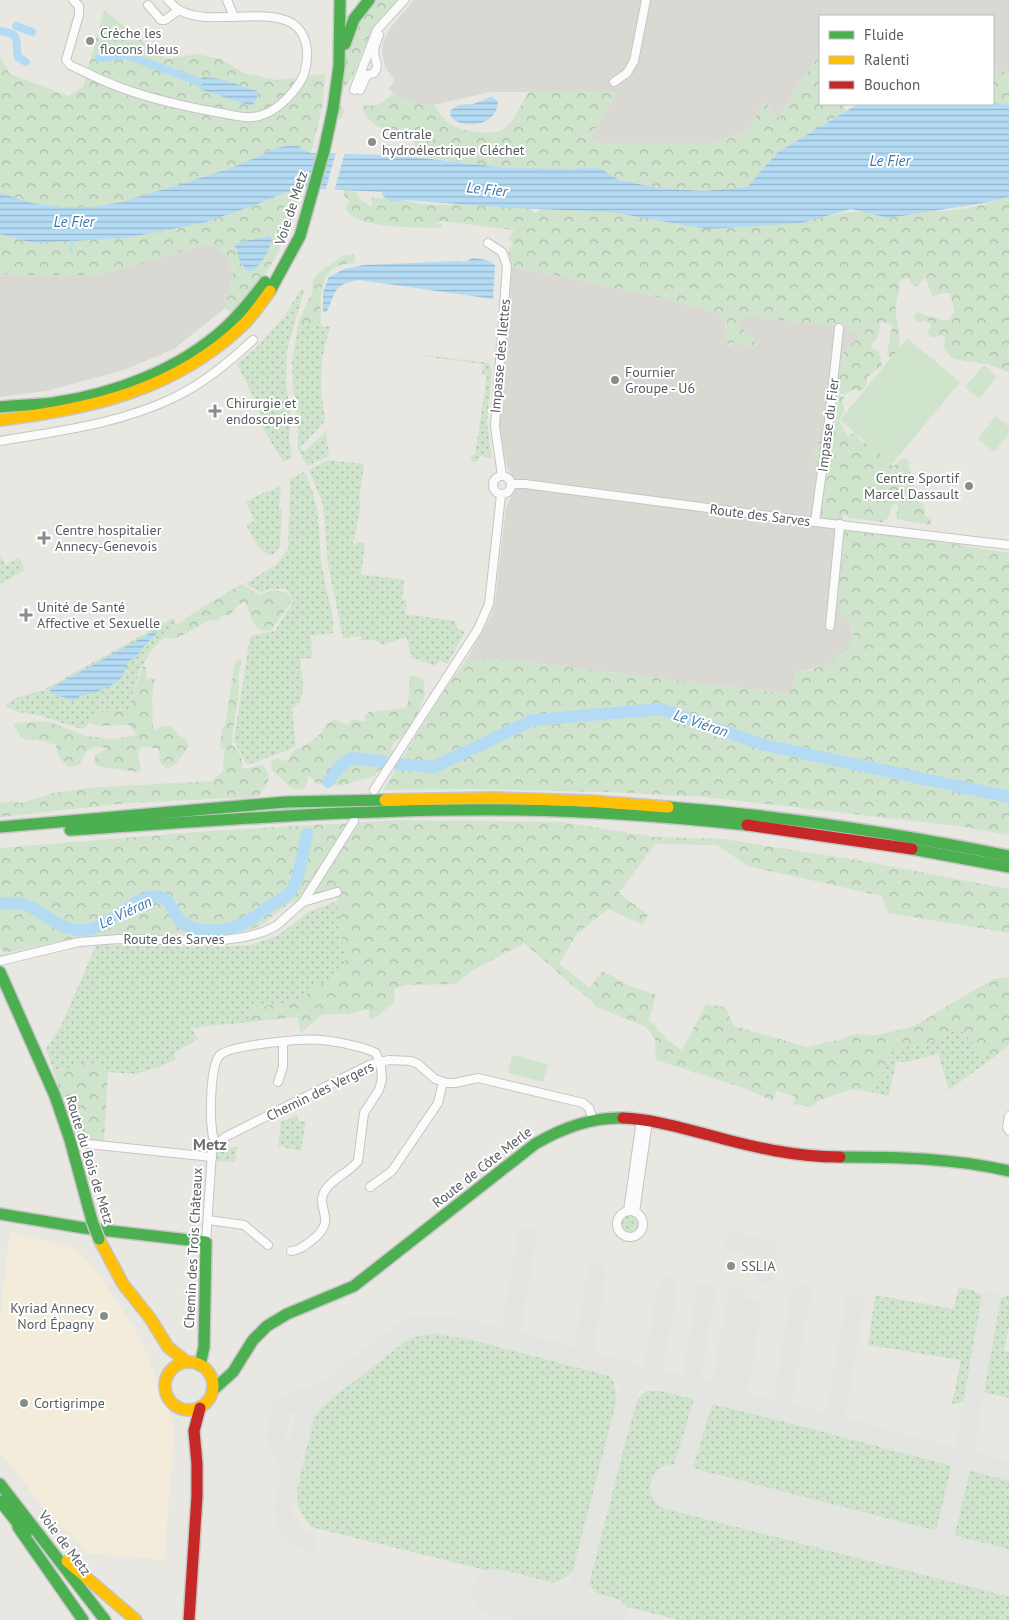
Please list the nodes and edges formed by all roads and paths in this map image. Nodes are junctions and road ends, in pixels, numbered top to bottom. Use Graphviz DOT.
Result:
graph roads {
  1 [pos="73,0"];
  2 [pos="168,0"];
  3 [pos="228,0"];
  4 [pos="331,0"];
  5 [pos="335,0"];
  6 [pos="340,0"];
  7 [pos="369,0"];
  8 [pos="404,0"];
  9 [pos="646,0"];
  10 [pos="148,5"];
  11 [pos="179,10"];
  12 [pos="234,17"];
  13 [pos="383,24"];
  14 [pos="333,40"];
  15 [pos="364,72"];
  16 [pos="614,82"];
  17 [pos="338,84"];
  18 [pos="357,90"];
  19 [pos="327,121"];
  20 [pos="296,235"];
  21 [pos="488,243"];
  22 [pos="839,328"];
  23 [pos="253,340"];
  24 [pos="0,407"];
  25 [pos="57,414"];
  26 [pos="0,420"];
  27 [pos="0,428"];
  28 [pos="0,441"];
  29 [pos="502,476"];
  30 [pos="511,484"];
  31 [pos="501,494"];
  32 [pos="815,522"];
  33 [pos="840,524"];
  34 [pos="1009,545"];
  35 [pos="830,626"];
  36 [pos="374,790"];
  37 [pos="354,821"];
  38 [pos="0,827"];
  39 [pos="0,837"];
  40 [pos="1009,856"];
  41 [pos="1009,867"];
  42 [pos="337,892"];
  43 [pos="303,902"];
  44 [pos="0,961"];
  45 [pos="0,972"];
  46 [pos="283,1043"];
  47 [pos="380,1062"];
  48 [pos="278,1082"];
  49 [pos="443,1082"];
  50 [pos="1009,1116"];
  51 [pos="593,1120"];
  52 [pos="645,1121"];
  53 [pos="1009,1131"];
  54 [pos="88,1144"];
  55 [pos="216,1144"];
  56 [pos="212,1157"];
  57 [pos="1009,1171"];
  58 [pos="370,1187"];
  59 [pos="632,1212"];
  60 [pos="0,1214"];
  61 [pos="208,1220"];
  62 [pos="206,1242"];
  63 [pos="268,1245"];
  64 [pos="291,1251"];
  65 [pos="168,1346"];
  66 [pos="187,1362"];
  67 [pos="200,1365"];
  68 [pos="169,1373"];
  69 [pos="209,1373"];
  70 [pos="230,1374"];
  71 [pos="213,1390"];
  72 [pos="200,1408"];
  73 [pos="183,1410"];
  74 [pos="194,1431"];
  75 [pos="0,1484"];
  76 [pos="0,1501"];
  77 [pos="40,1535"];
  78 [pos="195,1542"];
  79 [pos="83,1620"];
  80 [pos="93,1620"];
  81 [pos="105,1620"];
  82 [pos="136,1620"];
  83 [pos="189,1620"];
  84 [pos="196,1620"];
  1 -- 12 [label="street"];
  2 -- 11 [label="street"];
  3 -- 12 [label="street"];
  4 -- 14 [label="main road"];
  5 -- 14 [label="main road, Voie de Metz"];
  6 -- 17 [label="main road, Voie de Metz"];
  7 -- 17 [label="main road"];
  8 -- 13 [label="street"];
  9 -- 16 [label="street"];
  10 -- 11 [label="street"];
  11 -- 12 [label="street"];
  13 -- 15 [label="street"];
  13 -- 15 [label="street"];
  14 -- 19 [label="main road, Voie de Metz"];
  15 -- 18 [label="street"];
  17 -- 19 [label="main road, Voie de Metz"];
  19 -- 20 [label="main road, Voie de Metz"];
  20 -- 24 [label="main road, Voie de Metz"];
  20 -- 25 [label="main road, Voie de Metz"];
  21 -- 29 [label="street, Impasse des Ilettes"];
  22 -- 32 [label="street, Impasse du Fier"];
  23 -- 28 [label="street"];
  25 -- 26 [label="main road, Voie de Metz"];
  25 -- 27 [label="main road"];
  29 -- 30 [label="street"];
  29 -- 31 [label="street"];
  30 -- 31 [label="street"];
  30 -- 32 [label="street, Route des Sarves"];
  31 -- 36 [label="street"];
  32 -- 33 [label="street, Route des Sarves"];
  33 -- 34 [label="street, Route des Sarves"];
  33 -- 35 [label="street"];
  37 -- 43 [label="street, Route des Sarves"];
  38 -- 40 [label="main road"];
  39 -- 41 [label="main road"];
  42 -- 43 [label="street"];
  43 -- 44 [label="street, Route des Sarves"];
  45 -- 65 [label="main road, Route du Bois de Metz, bridge"];
  46 -- 47 [label="street, Chemin des Trois Châteaux"];
  46 -- 48 [label="street"];
  46 -- 55 [label="street, Chemin des Trois Châteaux"];
  47 -- 49 [label="street"];
  47 -- 55 [label="street, Chemin des Vergers"];
  47 -- 64 [label="street, Chemin des Vergers"];
  49 -- 51 [label="street"];
  49 -- 58 [label="street"];
  50 -- 53 [label="street"];
  51 -- 52 [label="main road, Route de Côte Merle"];
  51 -- 70 [label="main road, Route de Côte Merle"];
  52 -- 57 [label="main road, Route de Côte Merle"];
  52 -- 59 [label="street"];
  54 -- 56 [label="street"];
  55 -- 56 [label="street, Chemin des Trois Châteaux"];
  56 -- 61 [label="street, Chemin des Trois Châteaux"];
  60 -- 62 [label="main road"];
  61 -- 62 [label="street, Chemin des Trois Châteaux"];
  61 -- 63 [label="street"];
  62 -- 67 [label="main road, Chemin des Trois Châteaux"];
  65 -- 66 [label="main road, Route du Bois de Metz"];
  65 -- 68 [label="main road"];
  66 -- 67 [label="main road"];
  66 -- 68 [label="main road"];
  67 -- 69 [label="main road"];
  68 -- 73 [label="main road"];
  69 -- 70 [label="main road"];
  69 -- 71 [label="main road"];
  70 -- 71 [label="main road, Route de Côte Merle"];
  71 -- 72 [label="main road"];
  72 -- 73 [label="main road"];
  72 -- 74 [label="main road"];
  73 -- 74 [label="main road"];
  74 -- 78 [label="main road"];
  75 -- 77 [label="main road, Voie de Metz"];
  76 -- 79 [label="main road"];
  76 -- 80 [label="main road, Voie de Metz"];
  77 -- 81 [label="main road, Voie de Metz"];
  77 -- 82 [label="main road"];
  78 -- 83 [label="main road"];
  78 -- 84 [label="main road"];
}
